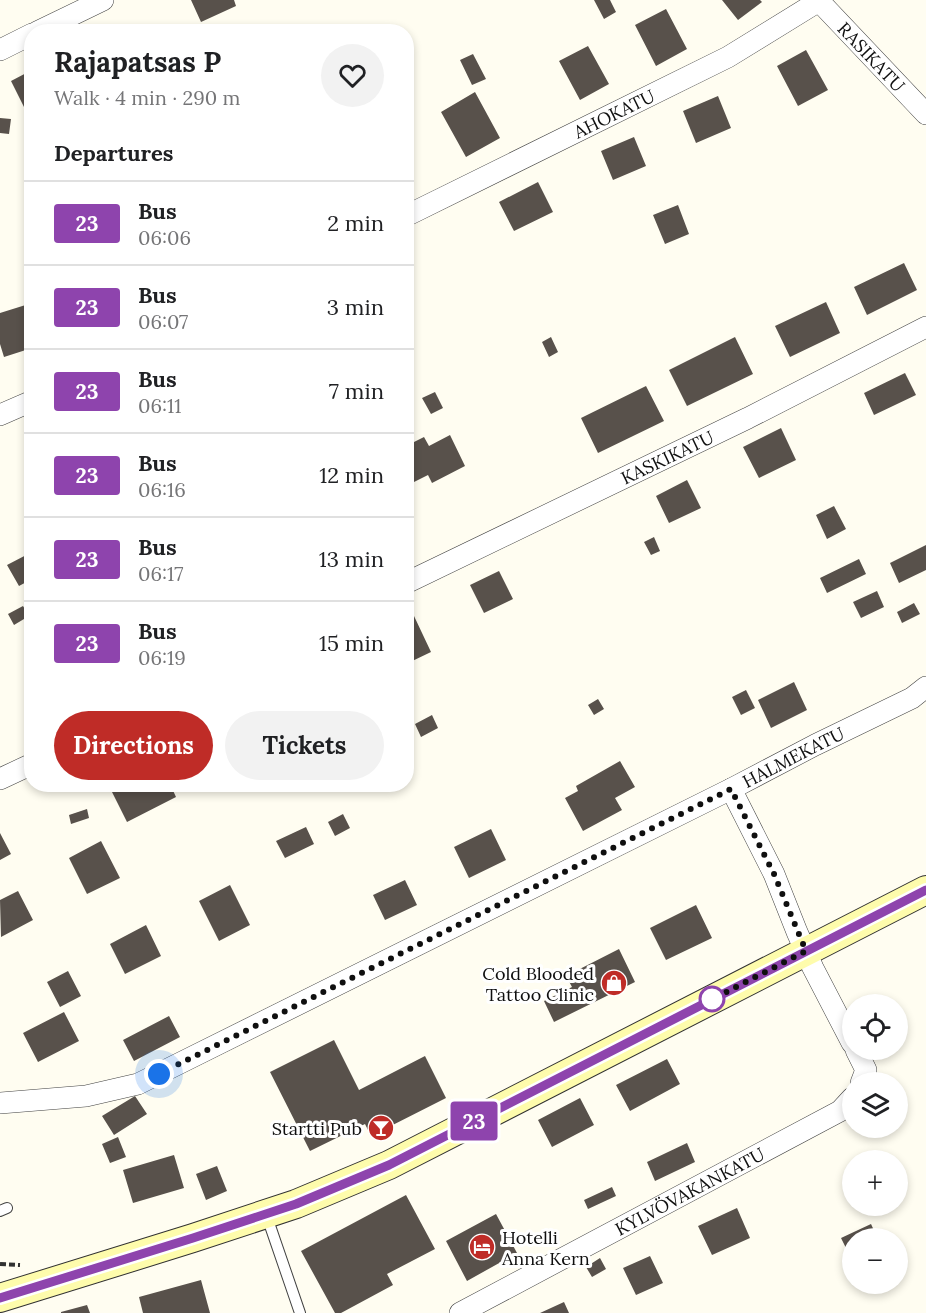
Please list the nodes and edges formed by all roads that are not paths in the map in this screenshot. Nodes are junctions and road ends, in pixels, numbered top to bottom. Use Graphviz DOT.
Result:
graph roads {
  1 [pos="103,0"];
  2 [pos="819,1"];
  3 [pos="54,24"];
  4 [pos="24,38"];
  5 [pos="0,50"];
  6 [pos="926,114"];
  7 [pos="414,212"];
  8 [pos="926,327"];
  9 [pos="24,404"];
  10 [pos="0,416"];
  11 [pos="414,579"];
  12 [pos="926,687"];
  13 [pos="24,768"];
  14 [pos="0,779"];
  15 [pos="731,789"];
  16 [pos="926,890"];
  17 [pos="806,951"];
  18 [pos="842,1023"];
  19 [pos="0,1103"];
  20 [pos="842,1109"];
  21 [pos="266,1214"];
  22 [pos="0,1298"];
  23 [pos="300,1313"];
  24 [pos="460,1313"];
  1 -- 3 [label="street"];
  2 -- 6 [label="street, RASIKATU"];
  2 -- 7 [label="street, AHOKATU"];
  4 -- 5 [label="street"];
  8 -- 11 [label="street, KASKIKATU"];
  9 -- 10 [label="street"];
  12 -- 15 [label="street, HALMEKATU"];
  13 -- 14 [label="street"];
  15 -- 17 [label="street"];
  15 -- 19 [label="street, HALMEKATU"];
  16 -- 17 [label="street"];
  17 -- 18 [label="street"];
  17 -- 21 [label="street"];
  20 -- 24 [label="street, KYLVÖVAKANKATU"];
  21 -- 22 [label="street"];
  21 -- 23 [label="lane"];
}
